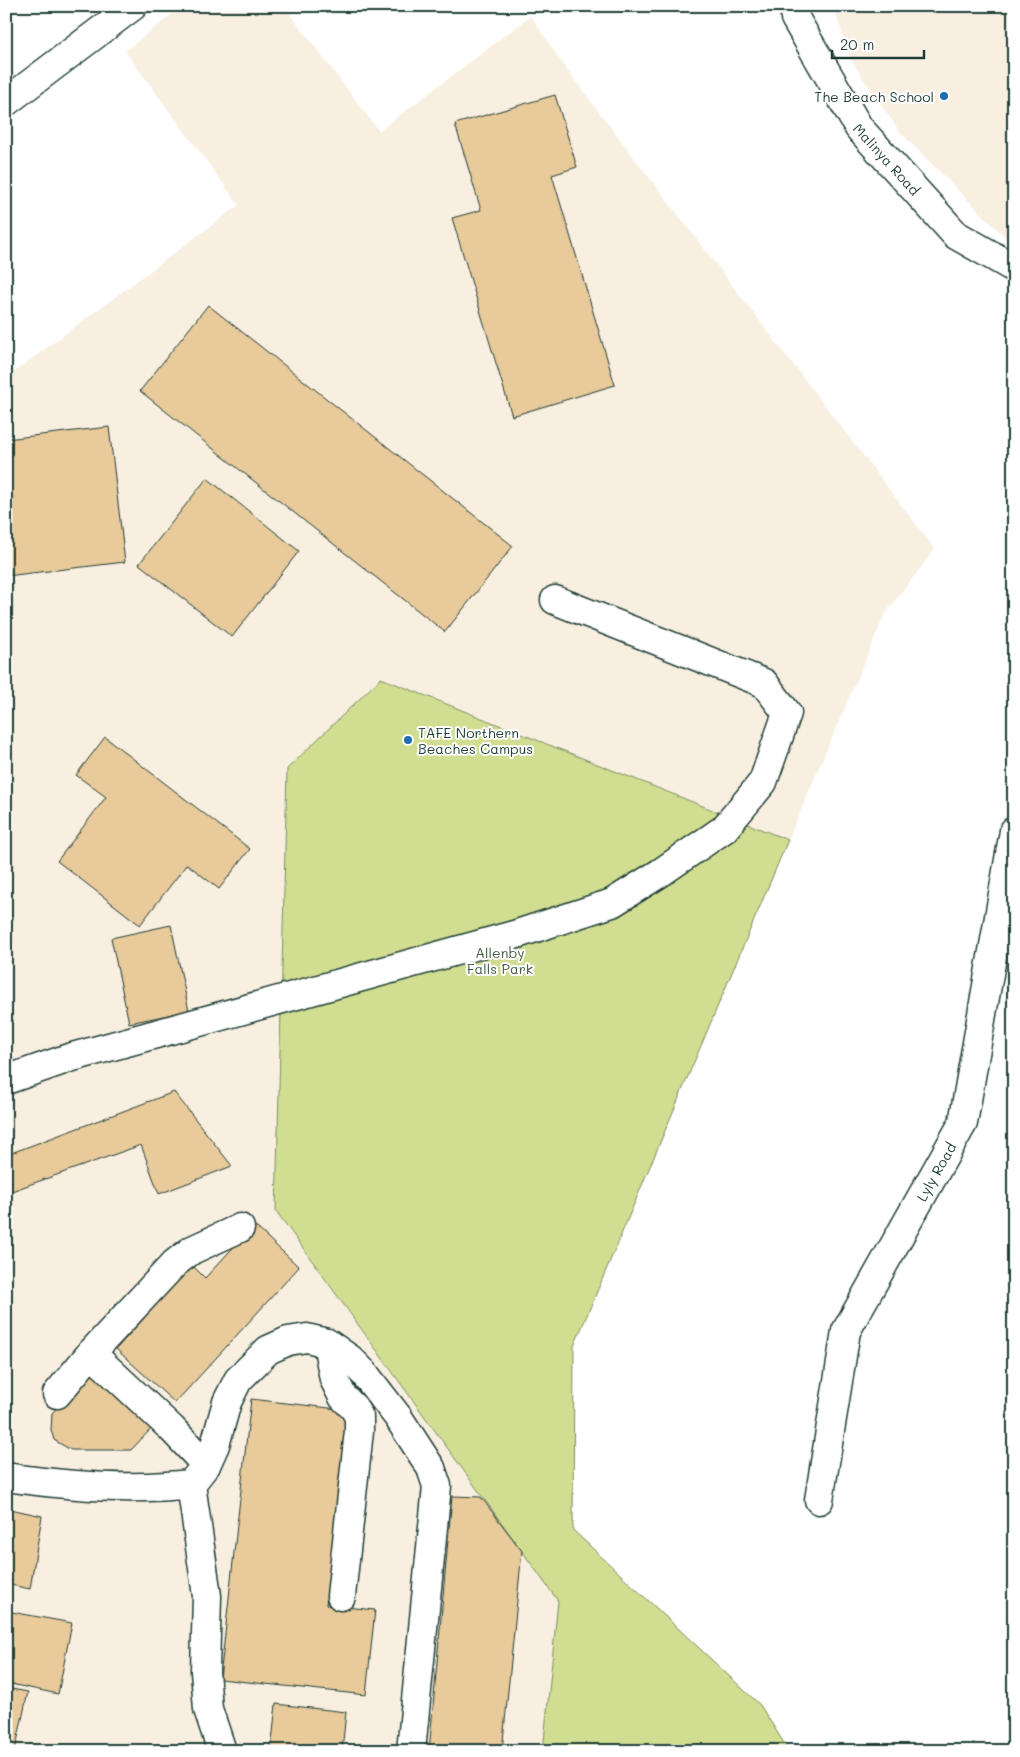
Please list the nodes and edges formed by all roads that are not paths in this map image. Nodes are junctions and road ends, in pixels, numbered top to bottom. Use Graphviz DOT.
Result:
graph roads {
  1 [pos="133,6"];
  2 [pos="794,18"];
  3 [pos="6,102"];
  4 [pos="1014,268"];
  5 [pos="555,600"];
  6 [pos="1014,831"];
  7 [pos="1002,971"];
  8 [pos="6,1080"];
  9 [pos="240,1228"];
  10 [pos="328,1343"];
  11 [pos="91,1353"];
  12 [pos="56,1394"];
  13 [pos="198,1474"];
  14 [pos="6,1478"];
  15 [pos="819,1500"];
  16 [pos="341,1596"];
  17 [pos="222,1751"];
  18 [pos="411,1751"];
  1 -- 3 [label="street"];
  2 -- 4 [label="street, Malinya Road"];
  5 -- 8 [label="street"];
  6 -- 7 [label="street, Lyly Road"];
  7 -- 15 [label="street, Lyly Road"];
  9 -- 11 [label="street"];
  10 -- 13 [label="street"];
  10 -- 16 [label="street"];
  10 -- 18 [label="street"];
  11 -- 12 [label="street"];
  11 -- 13 [label="street"];
  13 -- 14 [label="street"];
  13 -- 17 [label="street"];
}
